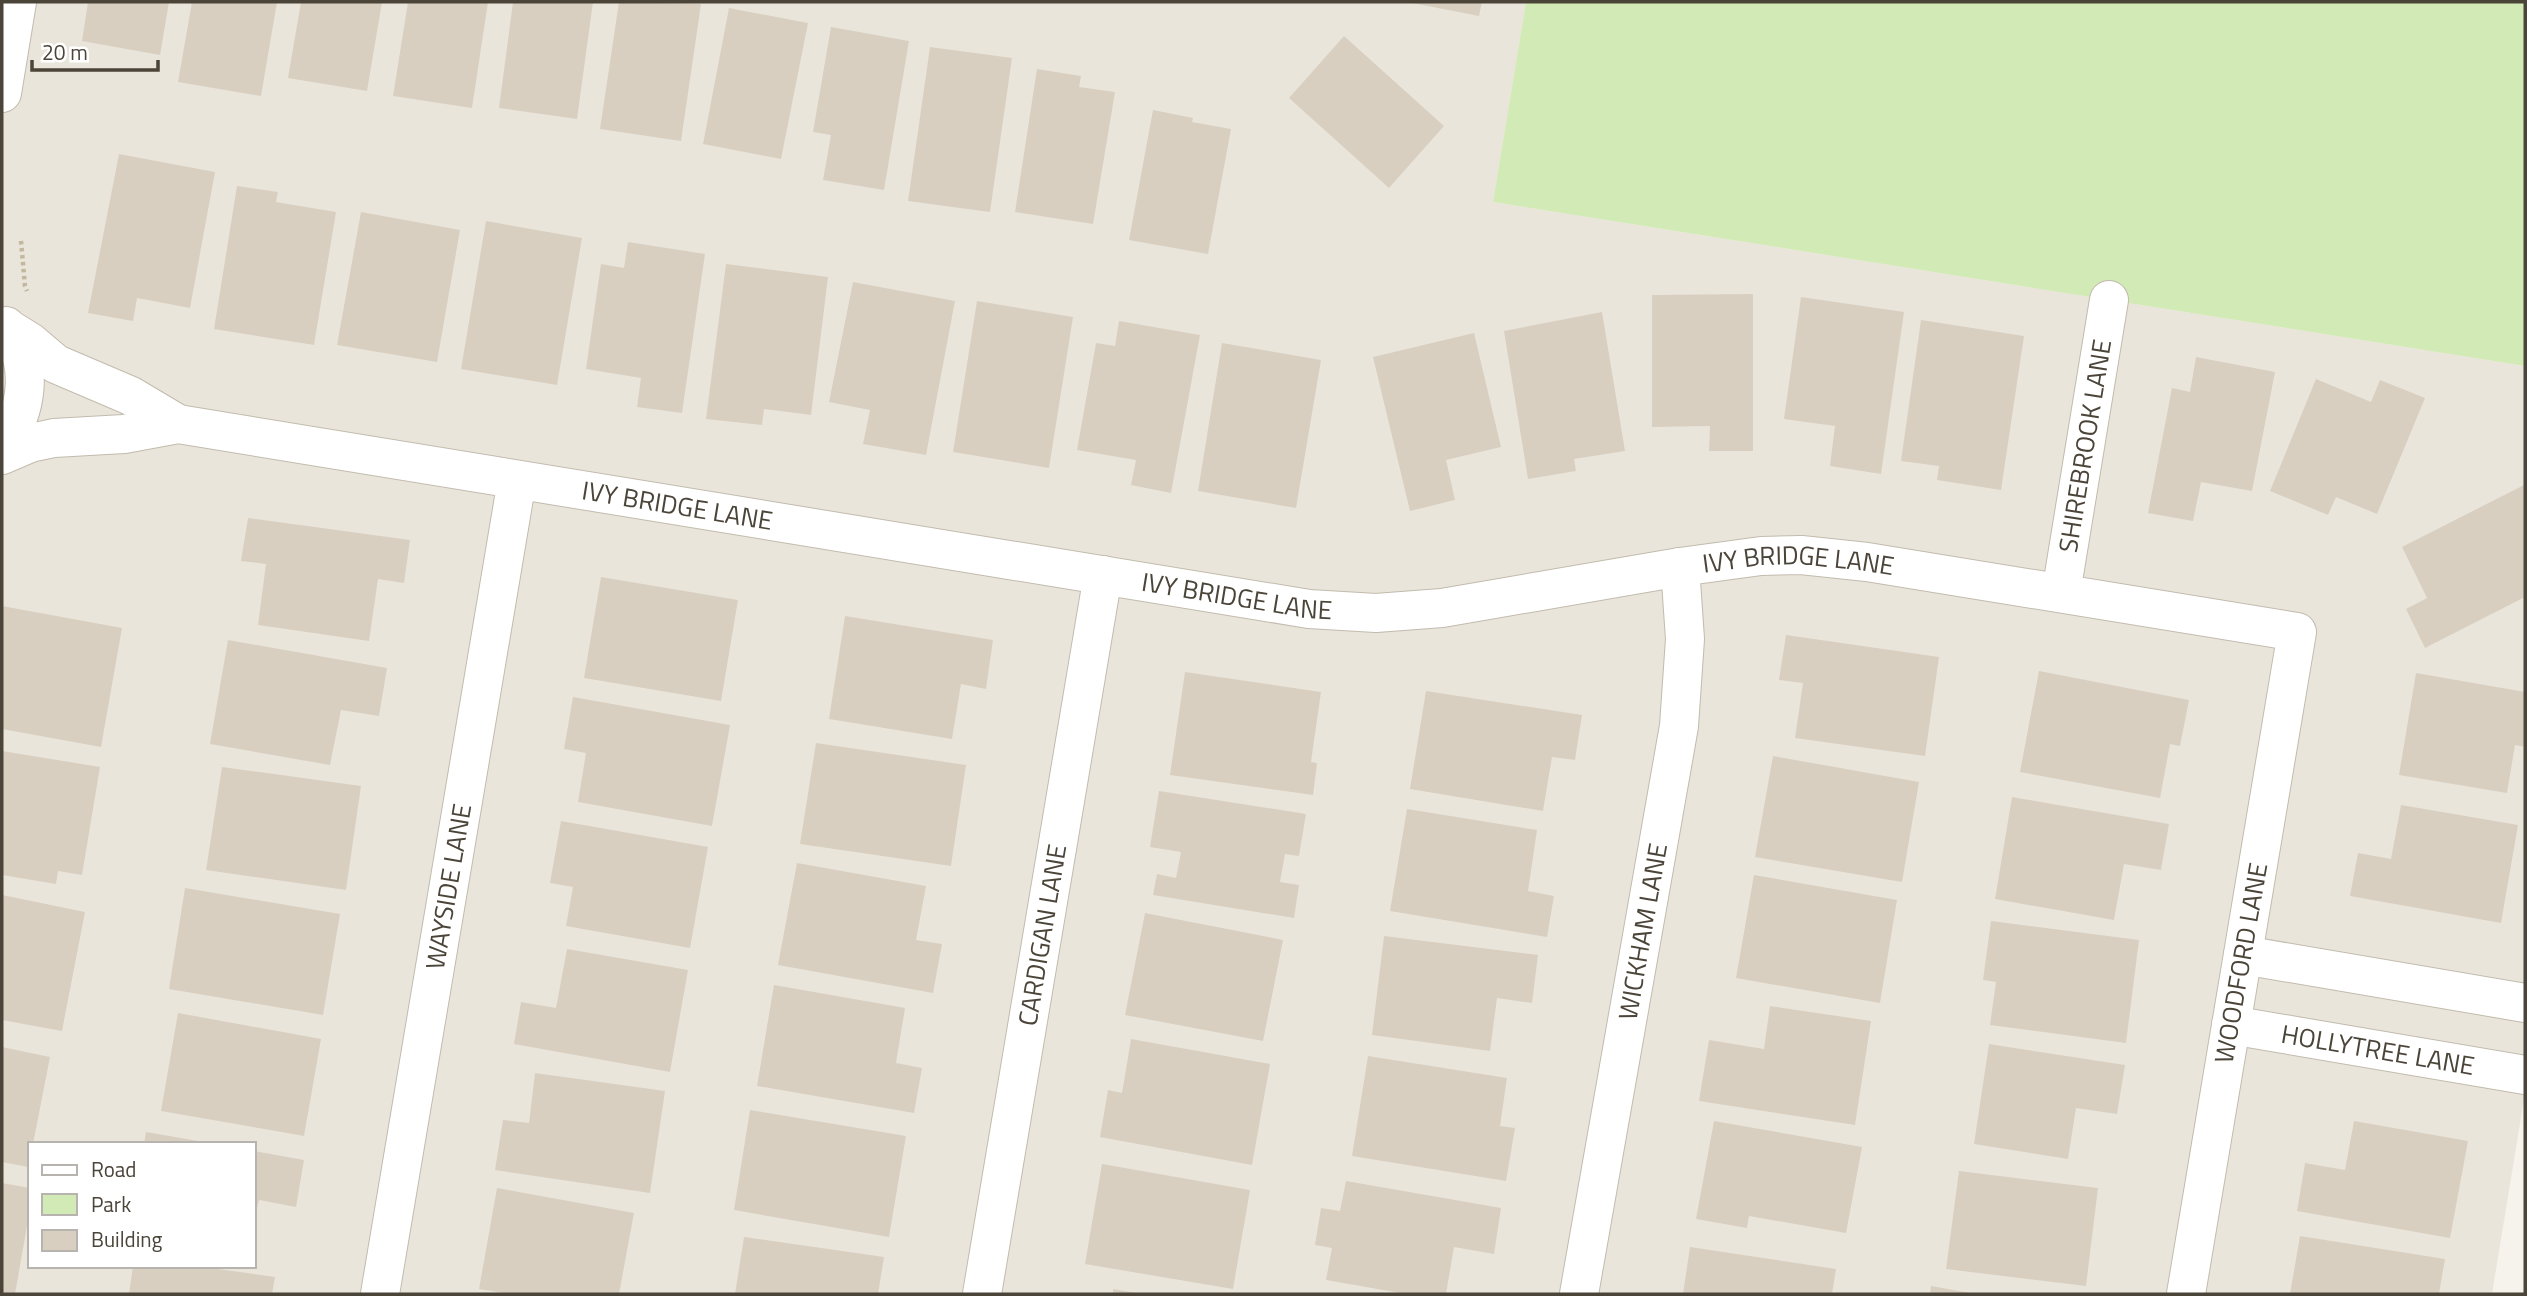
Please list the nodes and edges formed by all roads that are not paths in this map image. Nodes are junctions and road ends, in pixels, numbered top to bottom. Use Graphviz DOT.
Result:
graph roads {
  1 [pos="17,2"];
  2 [pos="2,93"];
  3 [pos="2109,300"];
  4 [pos="6,325"];
  5 [pos="178,424"];
  6 [pos="2,447"];
  7 [pos="2,455"];
  8 [pos="517,480"];
  9 [pos="1680,567"];
  10 [pos="1103,575"];
  11 [pos="2061,593"];
  12 [pos="2297,632"];
  13 [pos="2243,955"];
  14 [pos="2525,1003"];
  15 [pos="2231,1025"];
  16 [pos="2525,1074"];
  17 [pos="380,1294"];
  18 [pos="982,1294"];
  19 [pos="1579,1294"];
  20 [pos="2186,1294"];
  1 -- 2 [label="street"];
  3 -- 11 [label="street, SHIREBROOK LANE"];
  4 -- 5 [label="street, IVY BRIDGE LANE"];
  4 -- 6 [label="street"];
  5 -- 7 [label="street, IVY BRIDGE LANE"];
  5 -- 8 [label="street, IVY BRIDGE LANE"];
  8 -- 10 [label="street, IVY BRIDGE LANE"];
  8 -- 17 [label="street, WAYSIDE LANE"];
  9 -- 10 [label="street, IVY BRIDGE LANE"];
  9 -- 11 [label="street, IVY BRIDGE LANE"];
  9 -- 19 [label="street, WICKHAM LANE"];
  10 -- 18 [label="street, CARDIGAN LANE"];
  11 -- 12 [label="street, IVY BRIDGE LANE"];
  12 -- 13 [label="street, WOODFORD LANE"];
  13 -- 14 [label="street"];
  13 -- 15 [label="street, WOODFORD LANE"];
  15 -- 16 [label="street, HOLLYTREE LANE"];
  15 -- 20 [label="street, WOODFORD LANE"];
}
